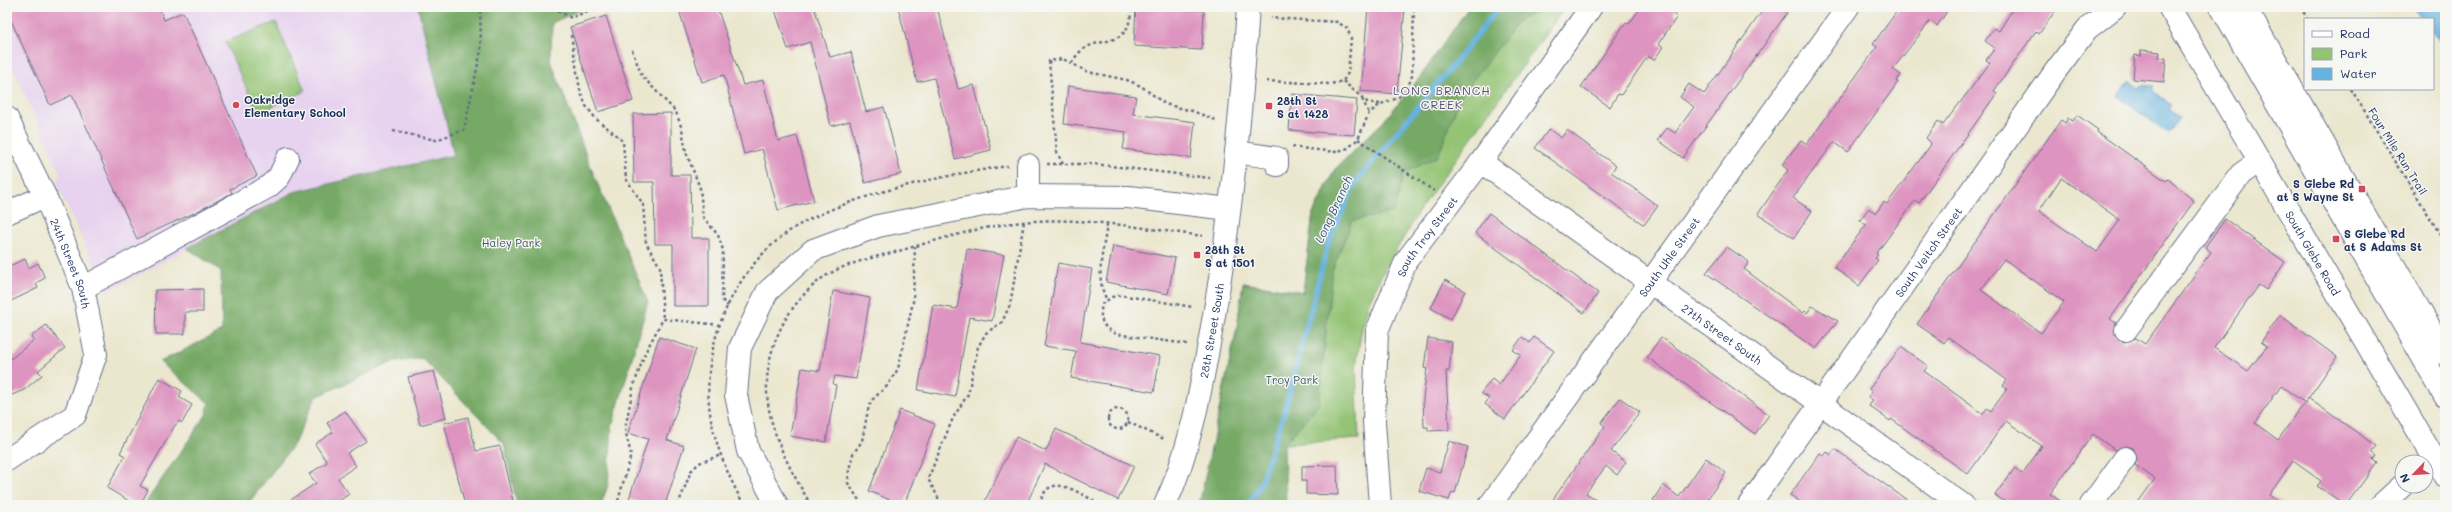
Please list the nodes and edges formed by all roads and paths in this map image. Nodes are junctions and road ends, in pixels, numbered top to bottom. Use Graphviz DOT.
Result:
graph roads {
  1 [pos="480,7"];
  2 [pos="553,7"];
  3 [pos="597,7"];
  4 [pos="1133,7"];
  5 [pos="1248,7"];
  6 [pos="1414,7"];
  7 [pos="1591,7"];
  8 [pos="1848,7"];
  9 [pos="2115,7"];
  10 [pos="2169,7"];
  11 [pos="2221,7"];
  12 [pos="2245,7"];
  13 [pos="2300,7"];
  14 [pos="1271,18"];
  15 [pos="2307,18"];
  16 [pos="571,35"];
  17 [pos="632,50"];
  18 [pos="1072,63"];
  19 [pos="1266,81"];
  20 [pos="1343,81"];
  21 [pos="2352,90"];
  22 [pos="1361,98"];
  23 [pos="1381,104"];
  24 [pos="1369,112"];
  25 [pos="7,118"];
  26 [pos="1216,120"];
  27 [pos="393,131"];
  28 [pos="1358,139"];
  29 [pos="1290,146"];
  30 [pos="1236,152"];
  31 [pos="288,158"];
  32 [pos="1481,162"];
  33 [pos="2258,162"];
  34 [pos="1028,164"];
  35 [pos="1062,164"];
  36 [pos="1277,165"];
  37 [pos="1210,178"];
  38 [pos="1437,194"];
  39 [pos="45,196"];
  40 [pos="1028,196"];
  41 [pos="1229,209"];
  42 [pos="7,213"];
  43 [pos="1024,222"];
  44 [pos="1107,224"];
  45 [pos="1203,236"];
  46 [pos="2445,242"];
  47 [pos="915,246"];
  48 [pos="1652,282"];
  49 [pos="83,288"];
  50 [pos="1107,300"];
  51 [pos="728,306"];
  52 [pos="1193,307"];
  53 [pos="663,319"];
  54 [pos="720,325"];
  55 [pos="2126,330"];
  56 [pos="1187,344"];
  57 [pos="2445,354"];
  58 [pos="2445,396"];
  59 [pos="1821,405"];
  60 [pos="1128,422"];
  61 [pos="1164,439"];
  62 [pos="721,455"];
  63 [pos="2125,458"];
  64 [pos="7,460"];
  65 [pos="2436,469"];
  66 [pos="2394,493"];
  67 [pos="618,501"];
  68 [pos="617,505"];
  69 [pos="630,505"];
  70 [pos="678,505"];
  71 [pos="744,505"];
  72 [pos="778,505"];
  73 [pos="811,505"];
  74 [pos="862,505"];
  75 [pos="938,505"];
  76 [pos="1040,505"];
  77 [pos="1102,505"];
  78 [pos="1165,505"];
  79 [pos="1380,505"];
  80 [pos="1490,505"];
  81 [pos="1749,505"];
  82 [pos="1963,505"];
  83 [pos="2091,505"];
  84 [pos="2381,505"];
  1 -- 27 [label="path"];
  2 -- 3 [label="path"];
  4 -- 18 [label="path"];
  5 -- 30 [label="street, 28th Street South"];
  6 -- 23 [label="path"];
  7 -- 32 [label="street, South Troy Street"];
  8 -- 48 [label="street, South Uhle Street"];
  9 -- 59 [label="street, South Veitch Street"];
  10 -- 33 [label="street, South Glebe Road"];
  11 -- 58 [label="street"];
  12 -- 57 [label="street"];
  13 -- 15 [label="path"];
  14 -- 20 [label="path"];
  16 -- 53 [label="path"];
  17 -- 51 [label="path"];
  18 -- 26 [label="path"];
  18 -- 35 [label="path"];
  19 -- 20 [label="path"];
  20 -- 22 [label="path"];
  21 -- 46 [label="path, Four Mile Run Trail"];
  22 -- 23 [label="path"];
  22 -- 24 [label="path"];
  23 -- 24 [label="path"];
  24 -- 28 [label="path"];
  25 -- 39 [label="street, 24th Street South"];
  28 -- 29 [label="path"];
  28 -- 38 [label="path"];
  30 -- 36 [label="street"];
  30 -- 41 [label="street, 28th Street South"];
  31 -- 49 [label="street"];
  32 -- 48 [label="street, 27th Street South"];
  32 -- 79 [label="street, South Troy Street"];
  33 -- 55 [label="street"];
  33 -- 65 [label="street, South Glebe Road"];
  34 -- 35 [label="path"];
  34 -- 40 [label="street"];
  34 -- 51 [label="path"];
  35 -- 37 [label="path"];
  39 -- 42 [label="street"];
  39 -- 49 [label="street, 24th Street South"];
  40 -- 41 [label="street"];
  40 -- 72 [label="street"];
  41 -- 78 [label="street, 28th Street South"];
  43 -- 44 [label="path"];
  43 -- 47 [label="path"];
  43 -- 75 [label="path"];
  44 -- 45 [label="path"];
  44 -- 50 [label="path"];
  47 -- 73 [label="path"];
  47 -- 74 [label="path"];
  48 -- 59 [label="street, 27th Street South"];
  48 -- 80 [label="street, South Uhle Street"];
  49 -- 64 [label="street, 24th Street South"];
  50 -- 52 [label="path"];
  50 -- 56 [label="path"];
  51 -- 54 [label="path"];
  53 -- 54 [label="path"];
  53 -- 67 [label="path"];
  54 -- 62 [label="path"];
  59 -- 81 [label="street, South Veitch Street"];
  59 -- 82 [label="street, 27th Street South"];
  60 -- 60 [label="path"];
  60 -- 61 [label="path"];
  62 -- 70 [label="path"];
  62 -- 71 [label="path"];
  63 -- 83 [label="street"];
  66 -- 84 [label="street"];
  67 -- 68 [label="path"];
  67 -- 69 [label="path"];
  76 -- 77 [label="path"];
}
